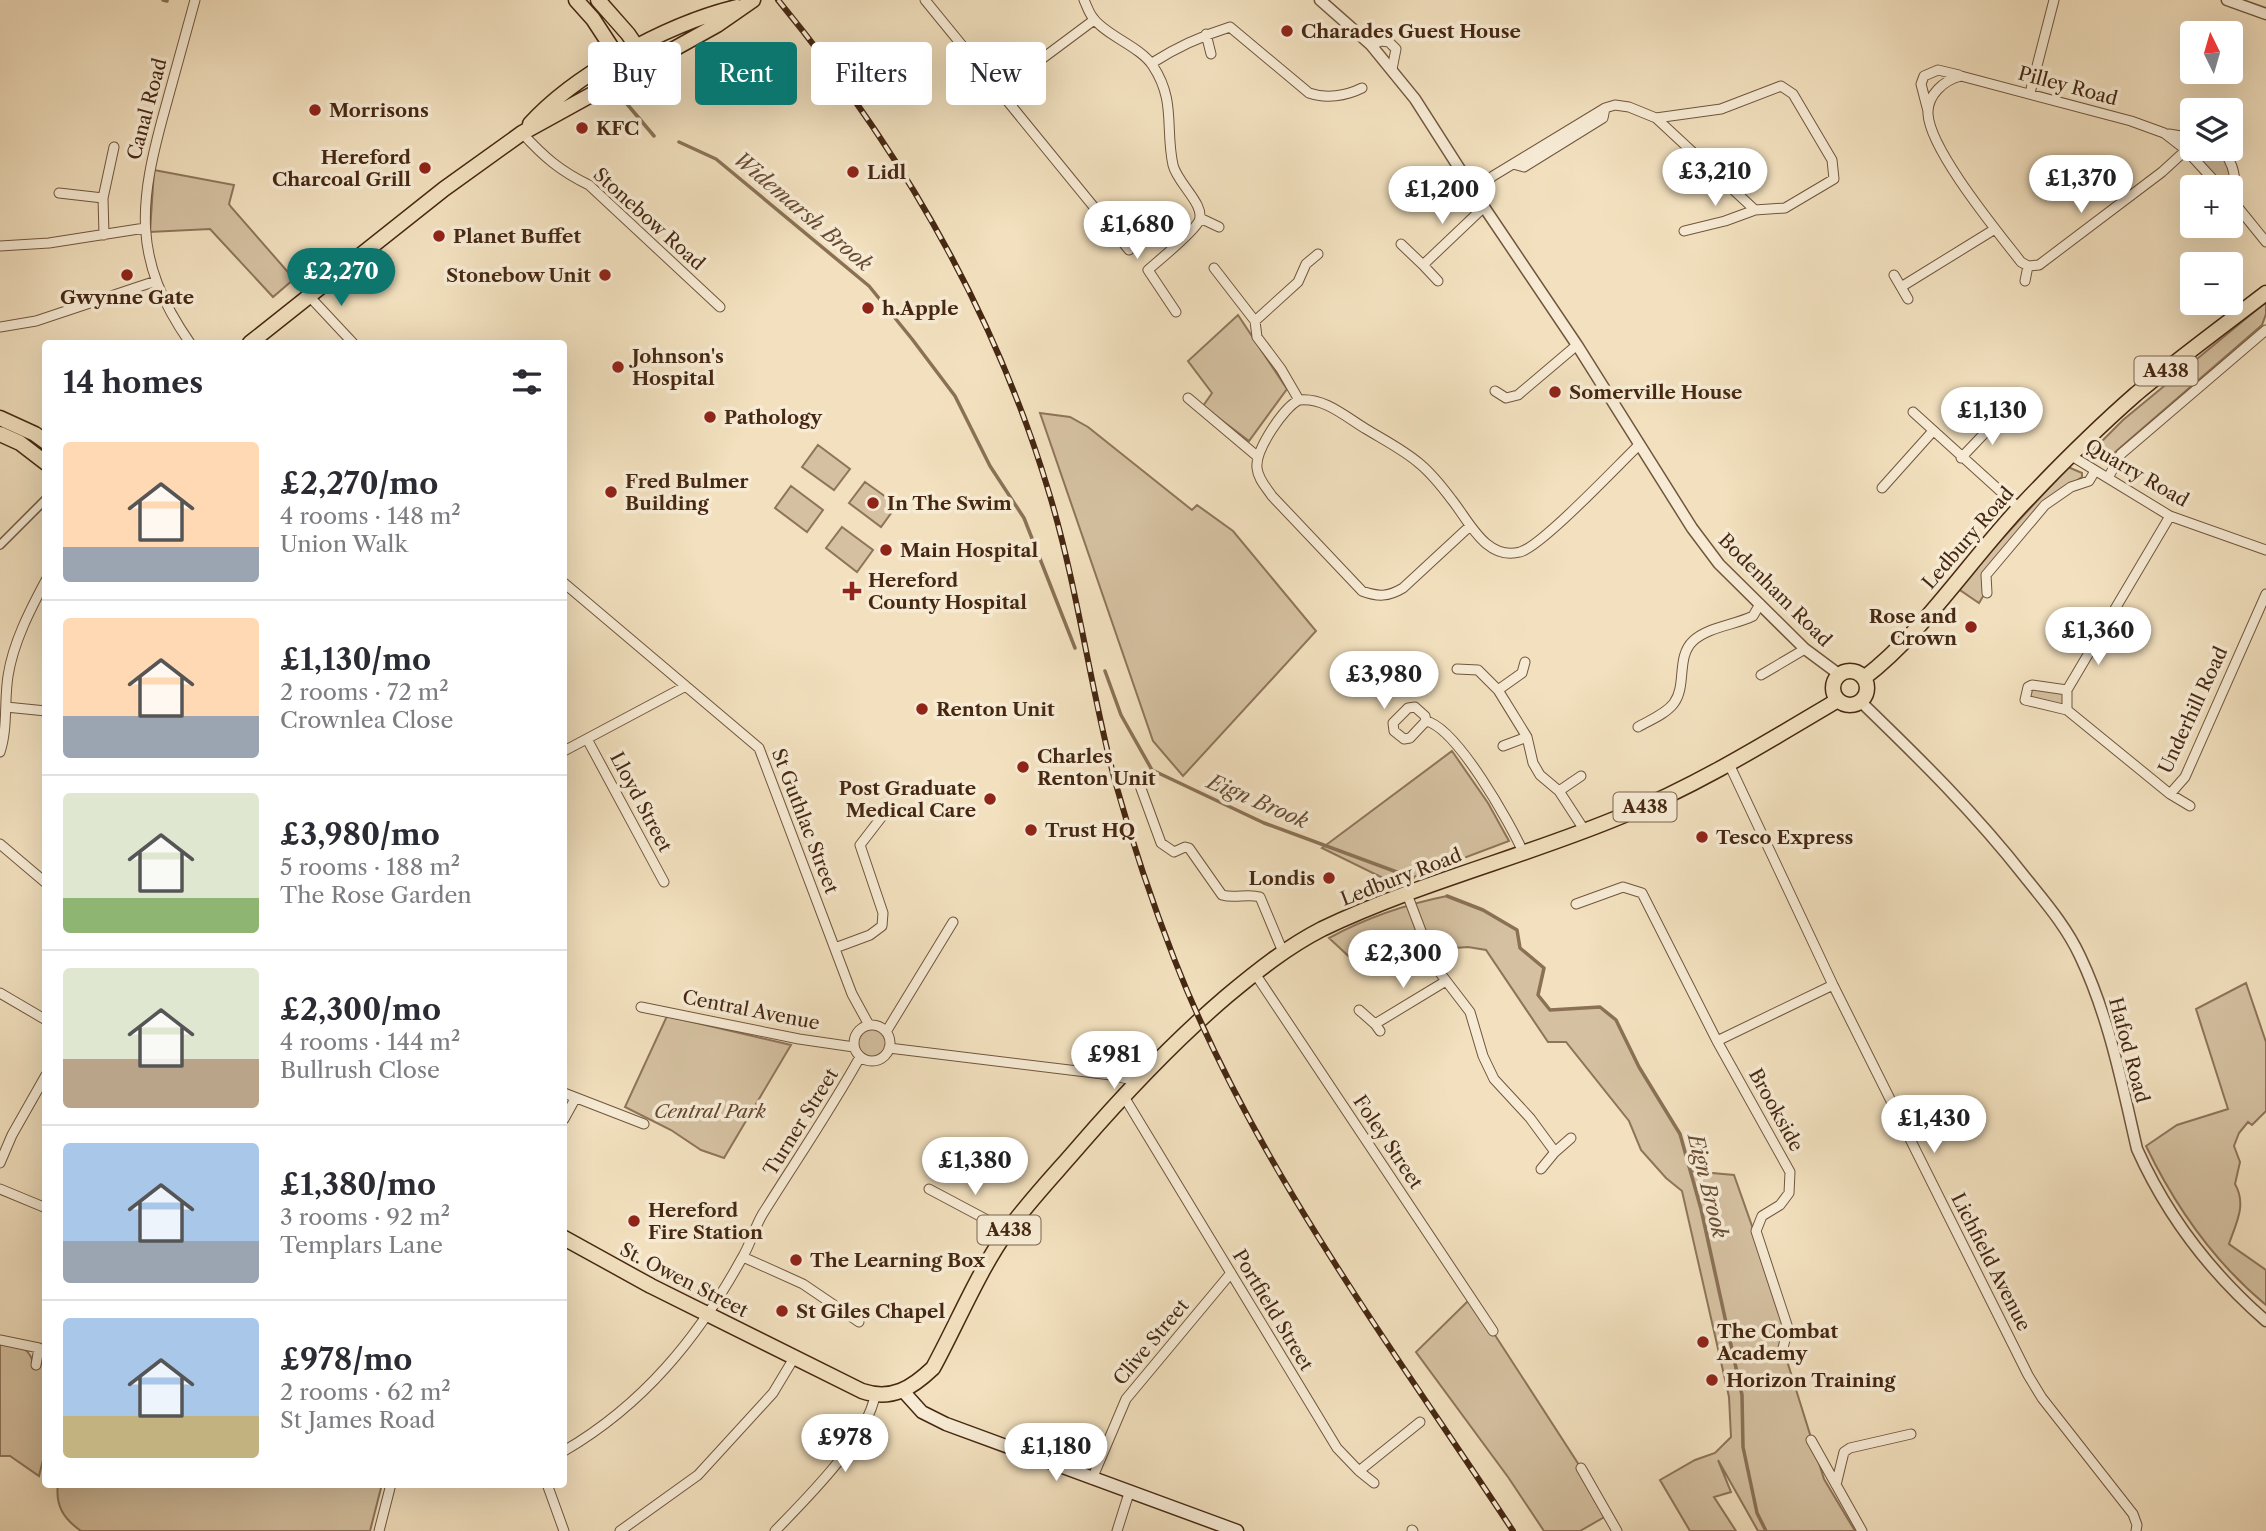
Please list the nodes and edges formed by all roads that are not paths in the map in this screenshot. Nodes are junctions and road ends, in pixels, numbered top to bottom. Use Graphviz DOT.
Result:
graph roads {
  1 [pos="195,0"];
  2 [pos="576,0"];
  3 [pos="598,0"];
  4 [pos="925,0"];
  5 [pos="1084,0"];
  6 [pos="1320,0"];
  7 [pos="2054,0"];
  8 [pos="2227,0"];
  9 [pos="749,2"];
  10 [pos="2266,14"];
  11 [pos="1094,20"];
  12 [pos="1206,34"];
  13 [pos="609,42"];
  14 [pos="634,42"];
  15 [pos="646,42"];
  16 [pos="681,45"];
  17 [pos="1371,45"];
  18 [pos="1210,54"];
  19 [pos="1046,56"];
  20 [pos="1152,63"];
  21 [pos="1392,69"];
  22 [pos="588,75"];
  23 [pos="1961,76"];
  24 [pos="1362,88"];
  25 [pos="2030,93"];
  26 [pos="588,97"];
  27 [pos="1928,112"];
  28 [pos="1656,118"];
  29 [pos="522,133"];
  30 [pos="2164,133"];
  31 [pos="2180,136"];
  32 [pos="2180,145"];
  33 [pos="114,147"];
  34 [pos="2180,156"];
  35 [pos="2196,161"];
  36 [pos="2209,175"];
  37 [pos="1474,191"];
  38 [pos="59,193"];
  39 [pos="103,198"];
  40 [pos="1484,207"];
  41 [pos="1755,210"];
  42 [pos="2243,214"];
  43 [pos="1199,221"];
  44 [pos="1219,227"];
  45 [pos="145,228"];
  46 [pos="1995,229"];
  47 [pos="1684,231"];
  48 [pos="104,235"];
  49 [pos="2266,242"];
  50 [pos="1401,244"];
  51 [pos="0,246"];
  52 [pos="1129,250"];
  53 [pos="1318,254"];
  54 [pos="1423,265"];
  55 [pos="2028,266"];
  56 [pos="1214,268"];
  57 [pos="1894,275"];
  58 [pos="156,281"];
  59 [pos="1438,281"];
  60 [pos="2025,281"];
  61 [pos="1901,287"];
  62 [pos="2266,292"];
  63 [pos="309,296"];
  64 [pos="1908,299"];
  65 [pos="720,307"];
  66 [pos="1176,312"];
  67 [pos="1255,321"];
  68 [pos="0,327"];
  69 [pos="2266,330"];
  70 [pos="188,340"];
  71 [pos="254,340"];
  72 [pos="350,340"];
  73 [pos="1577,345"];
  74 [pos="1495,391"];
  75 [pos="1188,398"];
  76 [pos="1299,400"];
  77 [pos="1913,412"];
  78 [pos="2001,416"];
  79 [pos="0,418"];
  80 [pos="1933,431"];
  81 [pos="0,433"];
  82 [pos="42,439"];
  83 [pos="1639,445"];
  84 [pos="2070,455"];
  85 [pos="1258,457"];
  86 [pos="1961,458"];
  87 [pos="42,460"];
  88 [pos="2095,471"];
  89 [pos="2108,478"];
  90 [pos="1882,488"];
  91 [pos="42,503"];
  92 [pos="2019,508"];
  93 [pos="2170,516"];
  94 [pos="1470,526"];
  95 [pos="0,545"];
  96 [pos="2266,550"];
  97 [pos="567,586"];
  98 [pos="42,589"];
  99 [pos="1987,593"];
  100 [pos="2266,594"];
  101 [pos="1760,604"];
  102 [pos="1805,649"];
  103 [pos="1525,662"];
  104 [pos="1457,669"];
  105 [pos="1761,675"];
  106 [pos="1840,675"];
  107 [pos="1864,678"];
  108 [pos="686,685"];
  109 [pos="1498,690"];
  110 [pos="2067,690"];
  111 [pos="1838,700"];
  112 [pos="1861,702"];
  113 [pos="6,707"];
  114 [pos="42,710"];
  115 [pos="2067,710"];
  116 [pos="1426,721"];
  117 [pos="1638,727"];
  118 [pos="1527,737"];
  119 [pos="587,739"];
  120 [pos="567,746"];
  121 [pos="1503,746"];
  122 [pos="1,751"];
  123 [pos="1729,764"];
  124 [pos="1581,776"];
  125 [pos="1139,783"];
  126 [pos="1559,791"];
  127 [pos="2170,794"];
  128 [pos="2190,807"];
  129 [pos="887,810"];
  130 [pos="1585,831"];
  131 [pos="3,846"];
  132 [pos="1523,852"];
  133 [pos="42,880"];
  134 [pos="664,882"];
  135 [pos="1412,892"];
  136 [pos="1576,904"];
  137 [pos="953,922"];
  138 [pos="835,948"];
  139 [pos="1283,952"];
  140 [pos="1254,972"];
  141 [pos="1446,981"];
  142 [pos="1833,985"];
  143 [pos="0,993"];
  144 [pos="642,1007"];
  145 [pos="1359,1010"];
  146 [pos="42,1018"];
  147 [pos="869,1026"];
  148 [pos="886,1032"];
  149 [pos="1717,1041"];
  150 [pos="854,1047"];
  151 [pos="889,1048"];
  152 [pos="860,1057"];
  153 [pos="1136,1081"];
  154 [pos="42,1082"];
  155 [pos="567,1095"];
  156 [pos="1123,1095"];
  157 [pos="575,1099"];
  158 [pos="567,1114"];
  159 [pos="644,1124"];
  160 [pos="1571,1139"];
  161 [pos="1555,1153"];
  162 [pos="0,1163"];
  163 [pos="1542,1169"];
  164 [pos="0,1189"];
  165 [pos="929,1189"];
  166 [pos="42,1206"];
  167 [pos="1008,1231"];
  168 [pos="567,1240"];
  169 [pos="743,1257"];
  170 [pos="1231,1273"];
  171 [pos="708,1314"];
  172 [pos="2266,1321"];
  173 [pos="859,1322"];
  174 [pos="1493,1331"];
  175 [pos="0,1340"];
  176 [pos="1783,1348"];
  177 [pos="794,1357"];
  178 [pos="36,1365"];
  179 [pos="903,1391"];
  180 [pos="875,1395"];
  181 [pos="1420,1422"];
  182 [pos="1910,1434"];
  183 [pos="1811,1440"];
  184 [pos="567,1449"];
  185 [pos="1581,1468"];
  186 [pos="1359,1471"];
  187 [pos="1092,1479"];
  188 [pos="1374,1483"];
  189 [pos="1836,1485"];
  190 [pos="390,1488"];
  191 [pos="548,1488"];
  192 [pos="1129,1493"];
  193 [pos="379,1531"];
  194 [pos="564,1531"];
  195 [pos="620,1531"];
  196 [pos="775,1531"];
  197 [pos="1117,1531"];
  198 [pos="1237,1531"];
  199 [pos="1617,1531"];
  200 [pos="1862,1531"];
  201 [pos="2136,1531"];
  1 -- 45 [label="street, Canal Road"];
  2 -- 13 [label="main road"];
  3 -- 14 [label="main road"];
  4 -- 52 [label="street"];
  5 -- 11 [label="street"];
  6 -- 17 [label="street, Bodenham Road"];
  7 -- 25 [label="street"];
  8 -- 10 [label="street"];
  9 -- 15 [label="main road"];
  9 -- 16 [label="main road"];
  11 -- 19 [label="street"];
  11 -- 20 [label="street"];
  12 -- 18 [label="street"];
  12 -- 20 [label="street"];
  12 -- 24 [label="street"];
  17 -- 21 [label="street, Bodenham Road"];
  17 -- 21 [label="street, Bodenham Road"];
  20 -- 43 [label="street"];
  21 -- 37 [label="street, Bodenham Road"];
  22 -- 29 [label="main road"];
  23 -- 25 [label="street, Pilley Road"];
  23 -- 27 [label="street"];
  23 -- 27 [label="street, Pilley Road"];
  25 -- 30 [label="street, Pilley Road"];
  26 -- 29 [label="main road"];
  27 -- 46 [label="street, Pilley Road"];
  28 -- 37 [label="street"];
  28 -- 41 [label="street"];
  28 -- 41 [label="street"];
  29 -- 63 [label="main road"];
  29 -- 65 [label="street, Stonebow Road"];
  30 -- 31 [label="street, Pilley Road"];
  30 -- 32 [label="street, Pilley Road"];
  33 -- 39 [label="street"];
  34 -- 55 [label="street"];
  35 -- 36 [label="street, Pilley Road"];
  37 -- 40 [label="street, Bodenham Road"];
  38 -- 39 [label="street"];
  39 -- 48 [label="street"];
  40 -- 54 [label="street"];
  40 -- 73 [label="street, Bodenham Road"];
  41 -- 47 [label="street"];
  42 -- 49 [label="street"];
  43 -- 44 [label="street"];
  43 -- 66 [label="street"];
  45 -- 48 [label="street"];
  45 -- 58 [label="street, Canal Road"];
  46 -- 55 [label="street, Pilley Road"];
  46 -- 61 [label="street"];
  48 -- 51 [label="street"];
  50 -- 54 [label="street"];
  53 -- 67 [label="street"];
  54 -- 59 [label="street"];
  55 -- 60 [label="street"];
  56 -- 67 [label="street"];
  57 -- 61 [label="street"];
  58 -- 68 [label="street"];
  58 -- 70 [label="street, Canal Road"];
  61 -- 64 [label="street"];
  62 -- 84 [label="main road, Ledbury Road / A438"];
  63 -- 71 [label="main road"];
  63 -- 72 [label="street"];
  67 -- 76 [label="street"];
  69 -- 89 [label="street"];
  73 -- 74 [label="street"];
  73 -- 83 [label="street, Bodenham Road"];
  75 -- 85 [label="street"];
  76 -- 85 [label="street"];
  76 -- 94 [label="street"];
  77 -- 80 [label="street"];
  78 -- 86 [label="street"];
  79 -- 82 [label="main road"];
  80 -- 86 [label="street"];
  80 -- 90 [label="street"];
  81 -- 87 [label="main road"];
  83 -- 94 [label="street"];
  83 -- 101 [label="street, Bodenham Road"];
  84 -- 88 [label="street, Quarry Road"];
  84 -- 92 [label="main road, Ledbury Road / A438"];
  85 -- 94 [label="street"];
  86 -- 92 [label="street"];
  88 -- 89 [label="street, Quarry Road"];
  88 -- 99 [label="street, Ledbury Road"];
  89 -- 93 [label="street, Quarry Road"];
  91 -- 95 [label="street"];
  92 -- 107 [label="main road, Ledbury Road / A438"];
  93 -- 96 [label="street, Quarry Road"];
  93 -- 110 [label="street"];
  97 -- 108 [label="street, St Guthlac Street"];
  98 -- 113 [label="street"];
  100 -- 127 [label="street, Underhill Road"];
  101 -- 102 [label="street, Bodenham Road"];
  101 -- 117 [label="street"];
  102 -- 105 [label="street"];
  102 -- 106 [label="street, Bodenham Road"];
  103 -- 109 [label="street"];
  104 -- 109 [label="street"];
  106 -- 107 [label="main road"];
  106 -- 111 [label="main road"];
  107 -- 112 [label="main road"];
  108 -- 119 [label="street"];
  108 -- 138 [label="street, St Guthlac Street"];
  109 -- 118 [label="street"];
  110 -- 115 [label="street"];
  110 -- 115 [label="street, Underhill Road"];
  111 -- 112 [label="main road"];
  111 -- 123 [label="main road, Ledbury Road / A438"];
  112 -- 172 [label="street, Hafod Road"];
  113 -- 114 [label="street"];
  113 -- 122 [label="street"];
  115 -- 127 [label="street, Underhill Road"];
  116 -- 132 [label="street"];
  118 -- 121 [label="street"];
  118 -- 126 [label="street"];
  119 -- 120 [label="street"];
  119 -- 134 [label="street, Lloyd Street"];
  123 -- 130 [label="main road, Ledbury Road / A438"];
  123 -- 142 [label="street, Lichfield Avenue"];
  124 -- 126 [label="street"];
  125 -- 139 [label="street"];
  126 -- 130 [label="street"];
  127 -- 128 [label="street"];
  129 -- 138 [label="street"];
  130 -- 132 [label="main road, Ledbury Road / A438"];
  131 -- 133 [label="street"];
  132 -- 135 [label="main road, Ledbury Road / A438"];
  135 -- 139 [label="main road, Ledbury Road / A438"];
  135 -- 141 [label="street"];
  136 -- 149 [label="street, Brookside"];
  137 -- 148 [label="street"];
  138 -- 147 [label="street, St Guthlac Street"];
  139 -- 140 [label="main road, Ledbury Road / A438"];
  140 -- 153 [label="main road, Ledbury Road / A438"];
  140 -- 174 [label="street, Foley Street"];
  141 -- 145 [label="street"];
  141 -- 161 [label="street"];
  142 -- 149 [label="street"];
  142 -- 201 [label="street, Lichfield Avenue"];
  143 -- 146 [label="street"];
  144 -- 150 [label="street, Central Avenue"];
  147 -- 148 [label="street"];
  147 -- 150 [label="street"];
  148 -- 151 [label="street"];
  149 -- 176 [label="street, Brookside"];
  150 -- 152 [label="street"];
  151 -- 152 [label="street"];
  151 -- 153 [label="street"];
  152 -- 169 [label="street, Turner Street"];
  153 -- 156 [label="main road, Ledbury Road / A438"];
  154 -- 162 [label="street"];
  155 -- 157 [label="street"];
  156 -- 167 [label="main road, Ledbury Road / A438"];
  156 -- 170 [label="street, Portfield Street"];
  157 -- 158 [label="street"];
  157 -- 159 [label="street"];
  160 -- 161 [label="street"];
  161 -- 163 [label="street"];
  164 -- 166 [label="street"];
  165 -- 167 [label="street"];
  167 -- 179 [label="main road, Ledbury Road / A438"];
  168 -- 171 [label="main road, St. Owen Street"];
  169 -- 171 [label="street, Turner Street"];
  169 -- 173 [label="street"];
  170 -- 186 [label="street, Portfield Street"];
  170 -- 187 [label="street, Clive Street"];
  171 -- 177 [label="main road, St. Owen Street"];
  171 -- 184 [label="street, Turner Street"];
  175 -- 178 [label="street"];
  177 -- 180 [label="main road, St. Owen Street"];
  177 -- 195 [label="street"];
  179 -- 180 [label="main road, A438"];
  179 -- 187 [label="main road"];
  180 -- 196 [label="street"];
  181 -- 186 [label="street"];
  182 -- 189 [label="street"];
  183 -- 189 [label="street"];
  185 -- 199 [label="street"];
  186 -- 188 [label="street, Portfield Street"];
  187 -- 192 [label="main road"];
  189 -- 200 [label="street"];
  190 -- 193 [label="street"];
  191 -- 194 [label="street"];
  192 -- 197 [label="street"];
  192 -- 198 [label="main road"];
}
